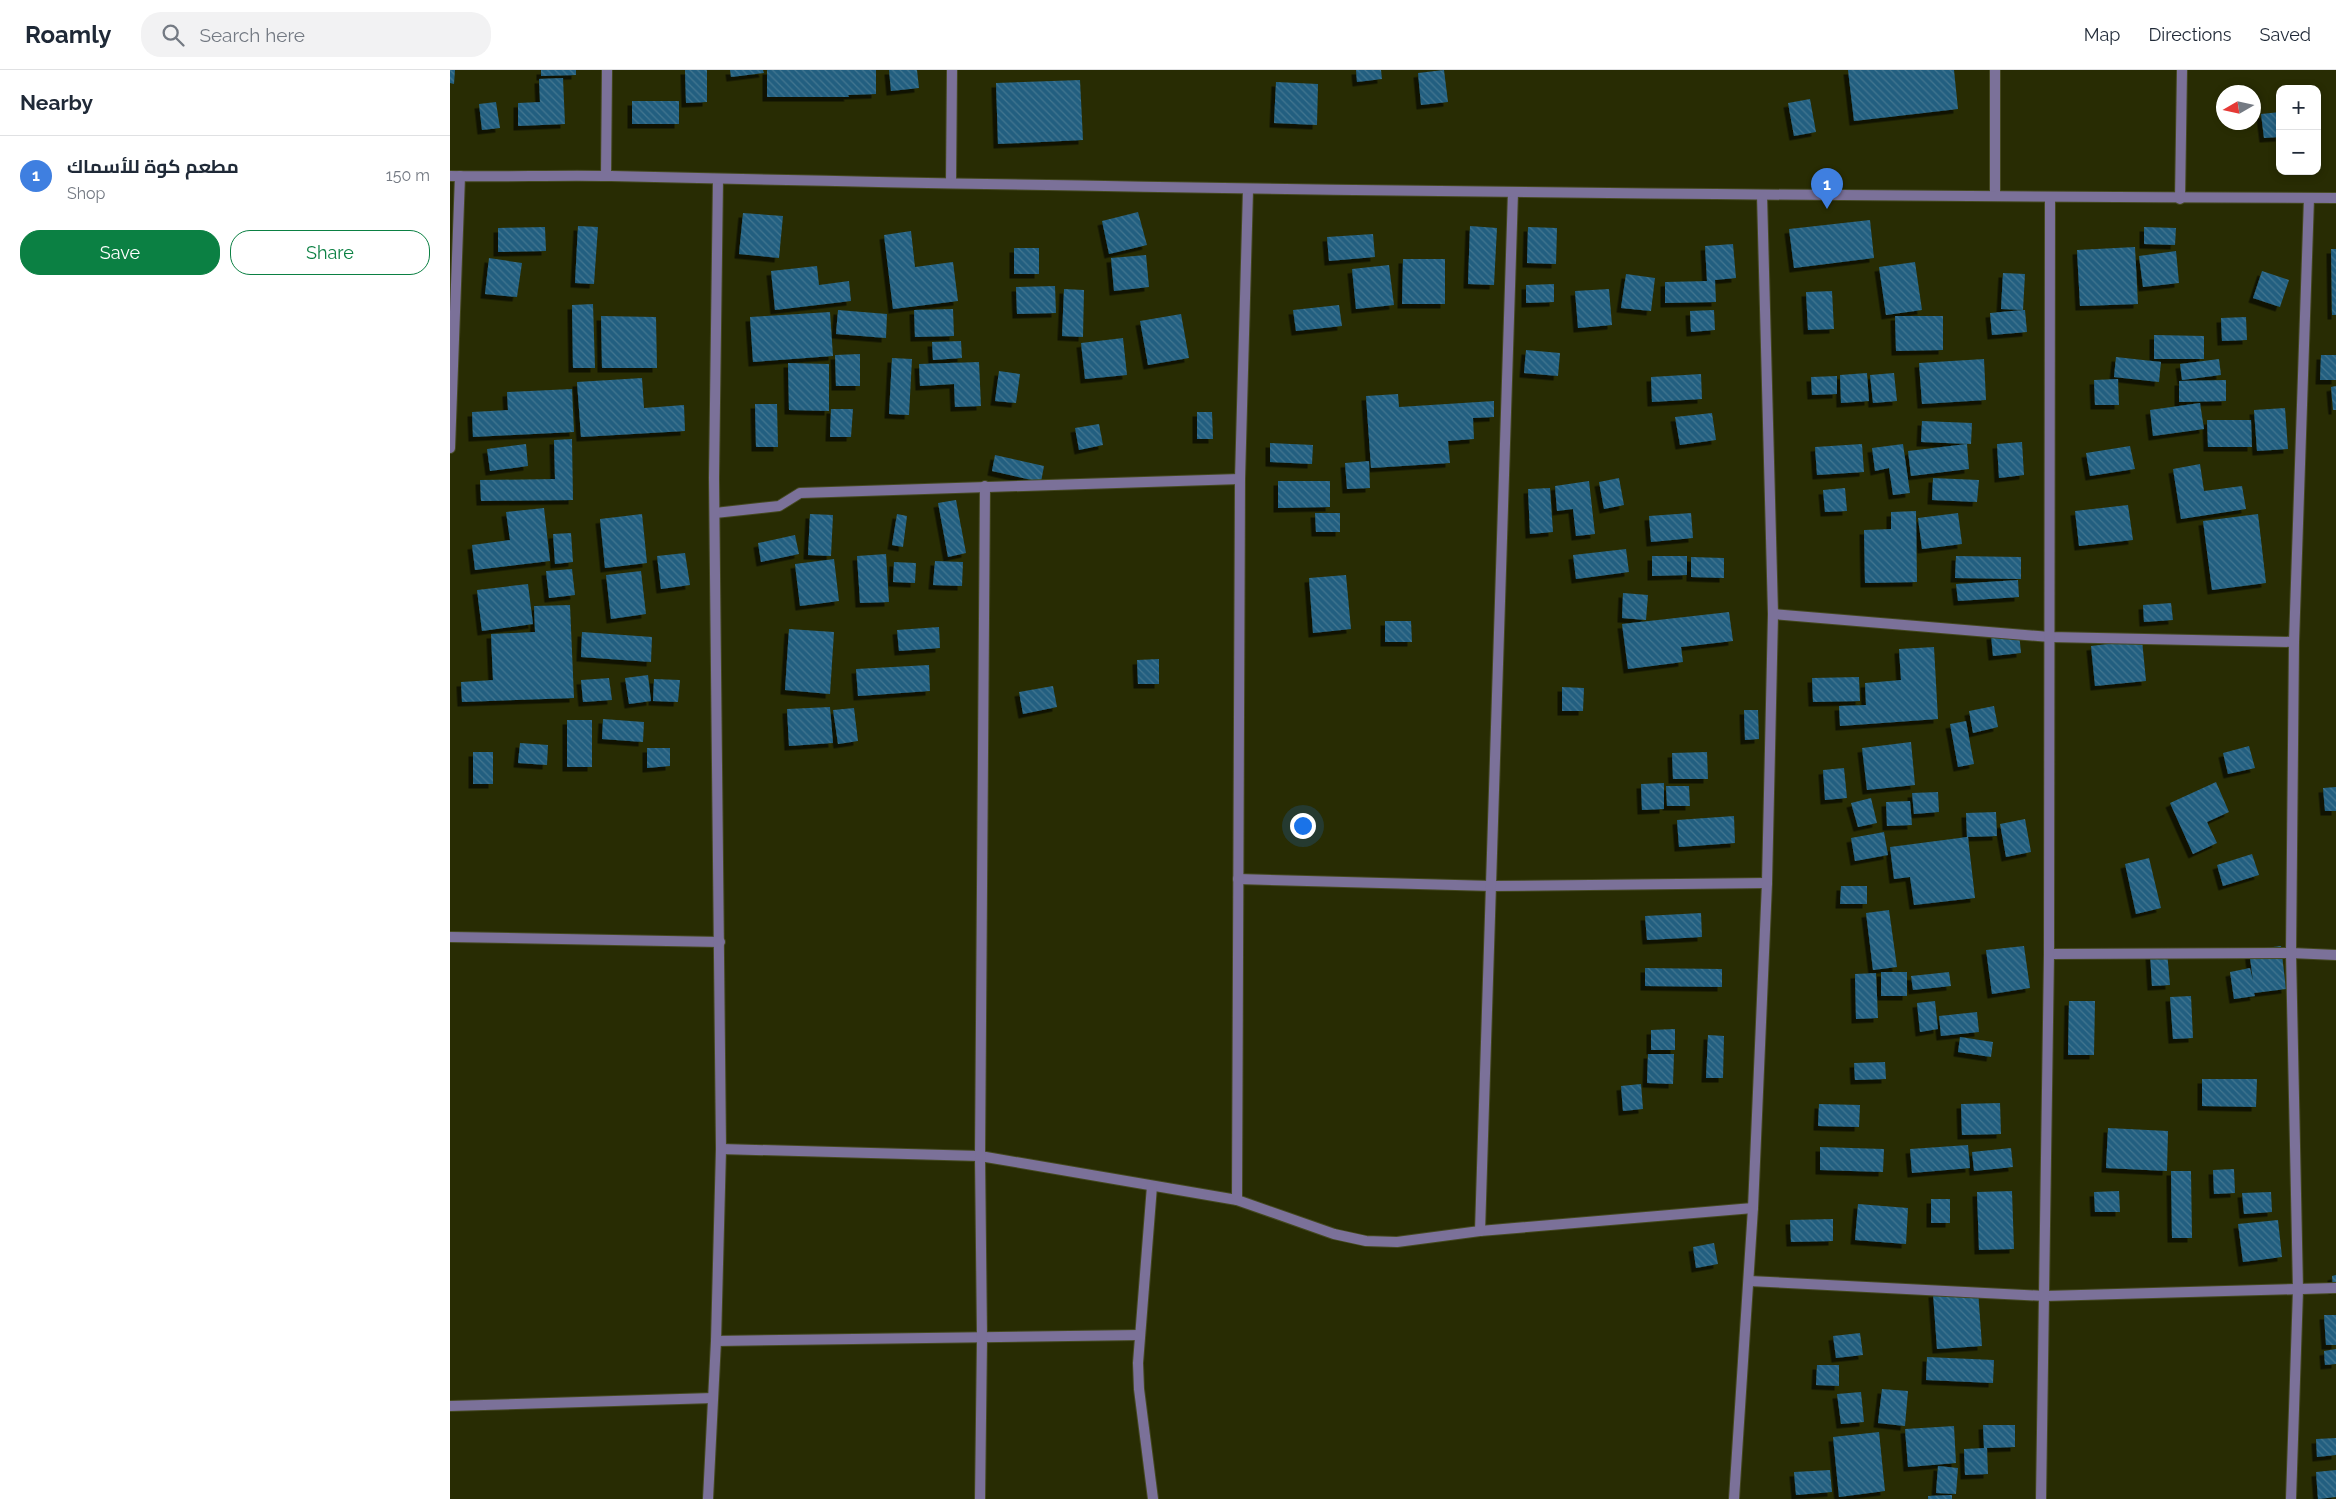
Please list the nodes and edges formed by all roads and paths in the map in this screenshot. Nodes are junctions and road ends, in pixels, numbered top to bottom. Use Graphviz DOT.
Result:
graph roads {
  1 [pos="607,70"];
  2 [pos="952,70"];
  3 [pos="1995,70"];
  4 [pos="2182,70"];
  5 [pos="455,176"];
  6 [pos="606,176"];
  7 [pos="718,179"];
  8 [pos="952,183"];
  9 [pos="1248,190"];
  10 [pos="1513,192"];
  11 [pos="1762,195"];
  12 [pos="1995,196"];
  13 [pos="2050,197"];
  14 [pos="2309,198"];
  15 [pos="2336,198"];
  16 [pos="2180,199"];
  17 [pos="450,448"];
  18 [pos="1240,478"];
  19 [pos="985,486"];
  20 [pos="715,513"];
  21 [pos="1773,614"];
  22 [pos="2050,637"];
  23 [pos="2294,642"];
  24 [pos="1238,879"];
  25 [pos="1767,883"];
  26 [pos="1492,886"];
  27 [pos="450,937"];
  28 [pos="720,942"];
  29 [pos="2049,954"];
  30 [pos="2291,954"];
  31 [pos="2336,955"];
  32 [pos="721,1149"];
  33 [pos="980,1156"];
  34 [pos="1152,1186"];
  35 [pos="1237,1200"];
  36 [pos="1753,1208"];
  37 [pos="1480,1231"];
  38 [pos="1748,1281"];
  39 [pos="2336,1288"];
  40 [pos="2298,1290"];
  41 [pos="2045,1296"];
  42 [pos="1140,1335"];
  43 [pos="982,1338"];
  44 [pos="716,1341"];
  45 [pos="713,1398"];
  46 [pos="450,1406"];
  47 [pos="708,1499"];
  48 [pos="980,1499"];
  49 [pos="1153,1499"];
  50 [pos="1734,1499"];
  51 [pos="2041,1499"];
  52 [pos="2291,1499"];
  1 -- 6 [label="street"];
  2 -- 8 [label="street"];
  3 -- 12 [label="street"];
  4 -- 16 [label="street"];
  5 -- 6 [label="street"];
  5 -- 17 [label="street"];
  6 -- 7 [label="street"];
  7 -- 8 [label="street"];
  7 -- 20 [label="street"];
  8 -- 9 [label="street"];
  9 -- 10 [label="street"];
  9 -- 18 [label="street"];
  10 -- 11 [label="street"];
  10 -- 26 [label="street"];
  11 -- 12 [label="street"];
  11 -- 21 [label="street"];
  12 -- 13 [label="street"];
  13 -- 16 [label="street"];
  13 -- 22 [label="street"];
  14 -- 15 [label="street"];
  14 -- 16 [label="street"];
  14 -- 23 [label="street"];
  18 -- 19 [label="street"];
  18 -- 24 [label="street"];
  19 -- 20 [label="street"];
  19 -- 33 [label="street"];
  20 -- 28 [label="street"];
  21 -- 22 [label="street"];
  21 -- 25 [label="street"];
  22 -- 23 [label="street"];
  22 -- 29 [label="street"];
  23 -- 30 [label="street"];
  24 -- 26 [label="street"];
  24 -- 35 [label="street"];
  25 -- 26 [label="street"];
  25 -- 36 [label="street"];
  26 -- 37 [label="street"];
  27 -- 28 [label="street"];
  28 -- 32 [label="street"];
  29 -- 30 [label="street"];
  29 -- 41 [label="street"];
  30 -- 31 [label="street"];
  30 -- 40 [label="street"];
  32 -- 33 [label="street"];
  32 -- 44 [label="street"];
  33 -- 34 [label="street"];
  33 -- 43 [label="street"];
  34 -- 35 [label="street"];
  34 -- 42 [label="street"];
  35 -- 37 [label="street"];
  36 -- 37 [label="street"];
  36 -- 38 [label="street"];
  38 -- 41 [label="street"];
  38 -- 50 [label="street"];
  39 -- 40 [label="street"];
  40 -- 41 [label="street"];
  40 -- 52 [label="street"];
  41 -- 51 [label="street"];
  42 -- 43 [label="street"];
  42 -- 49 [label="street"];
  43 -- 44 [label="street"];
  43 -- 48 [label="street"];
  44 -- 45 [label="street"];
  45 -- 46 [label="street"];
  45 -- 47 [label="street"];
}
